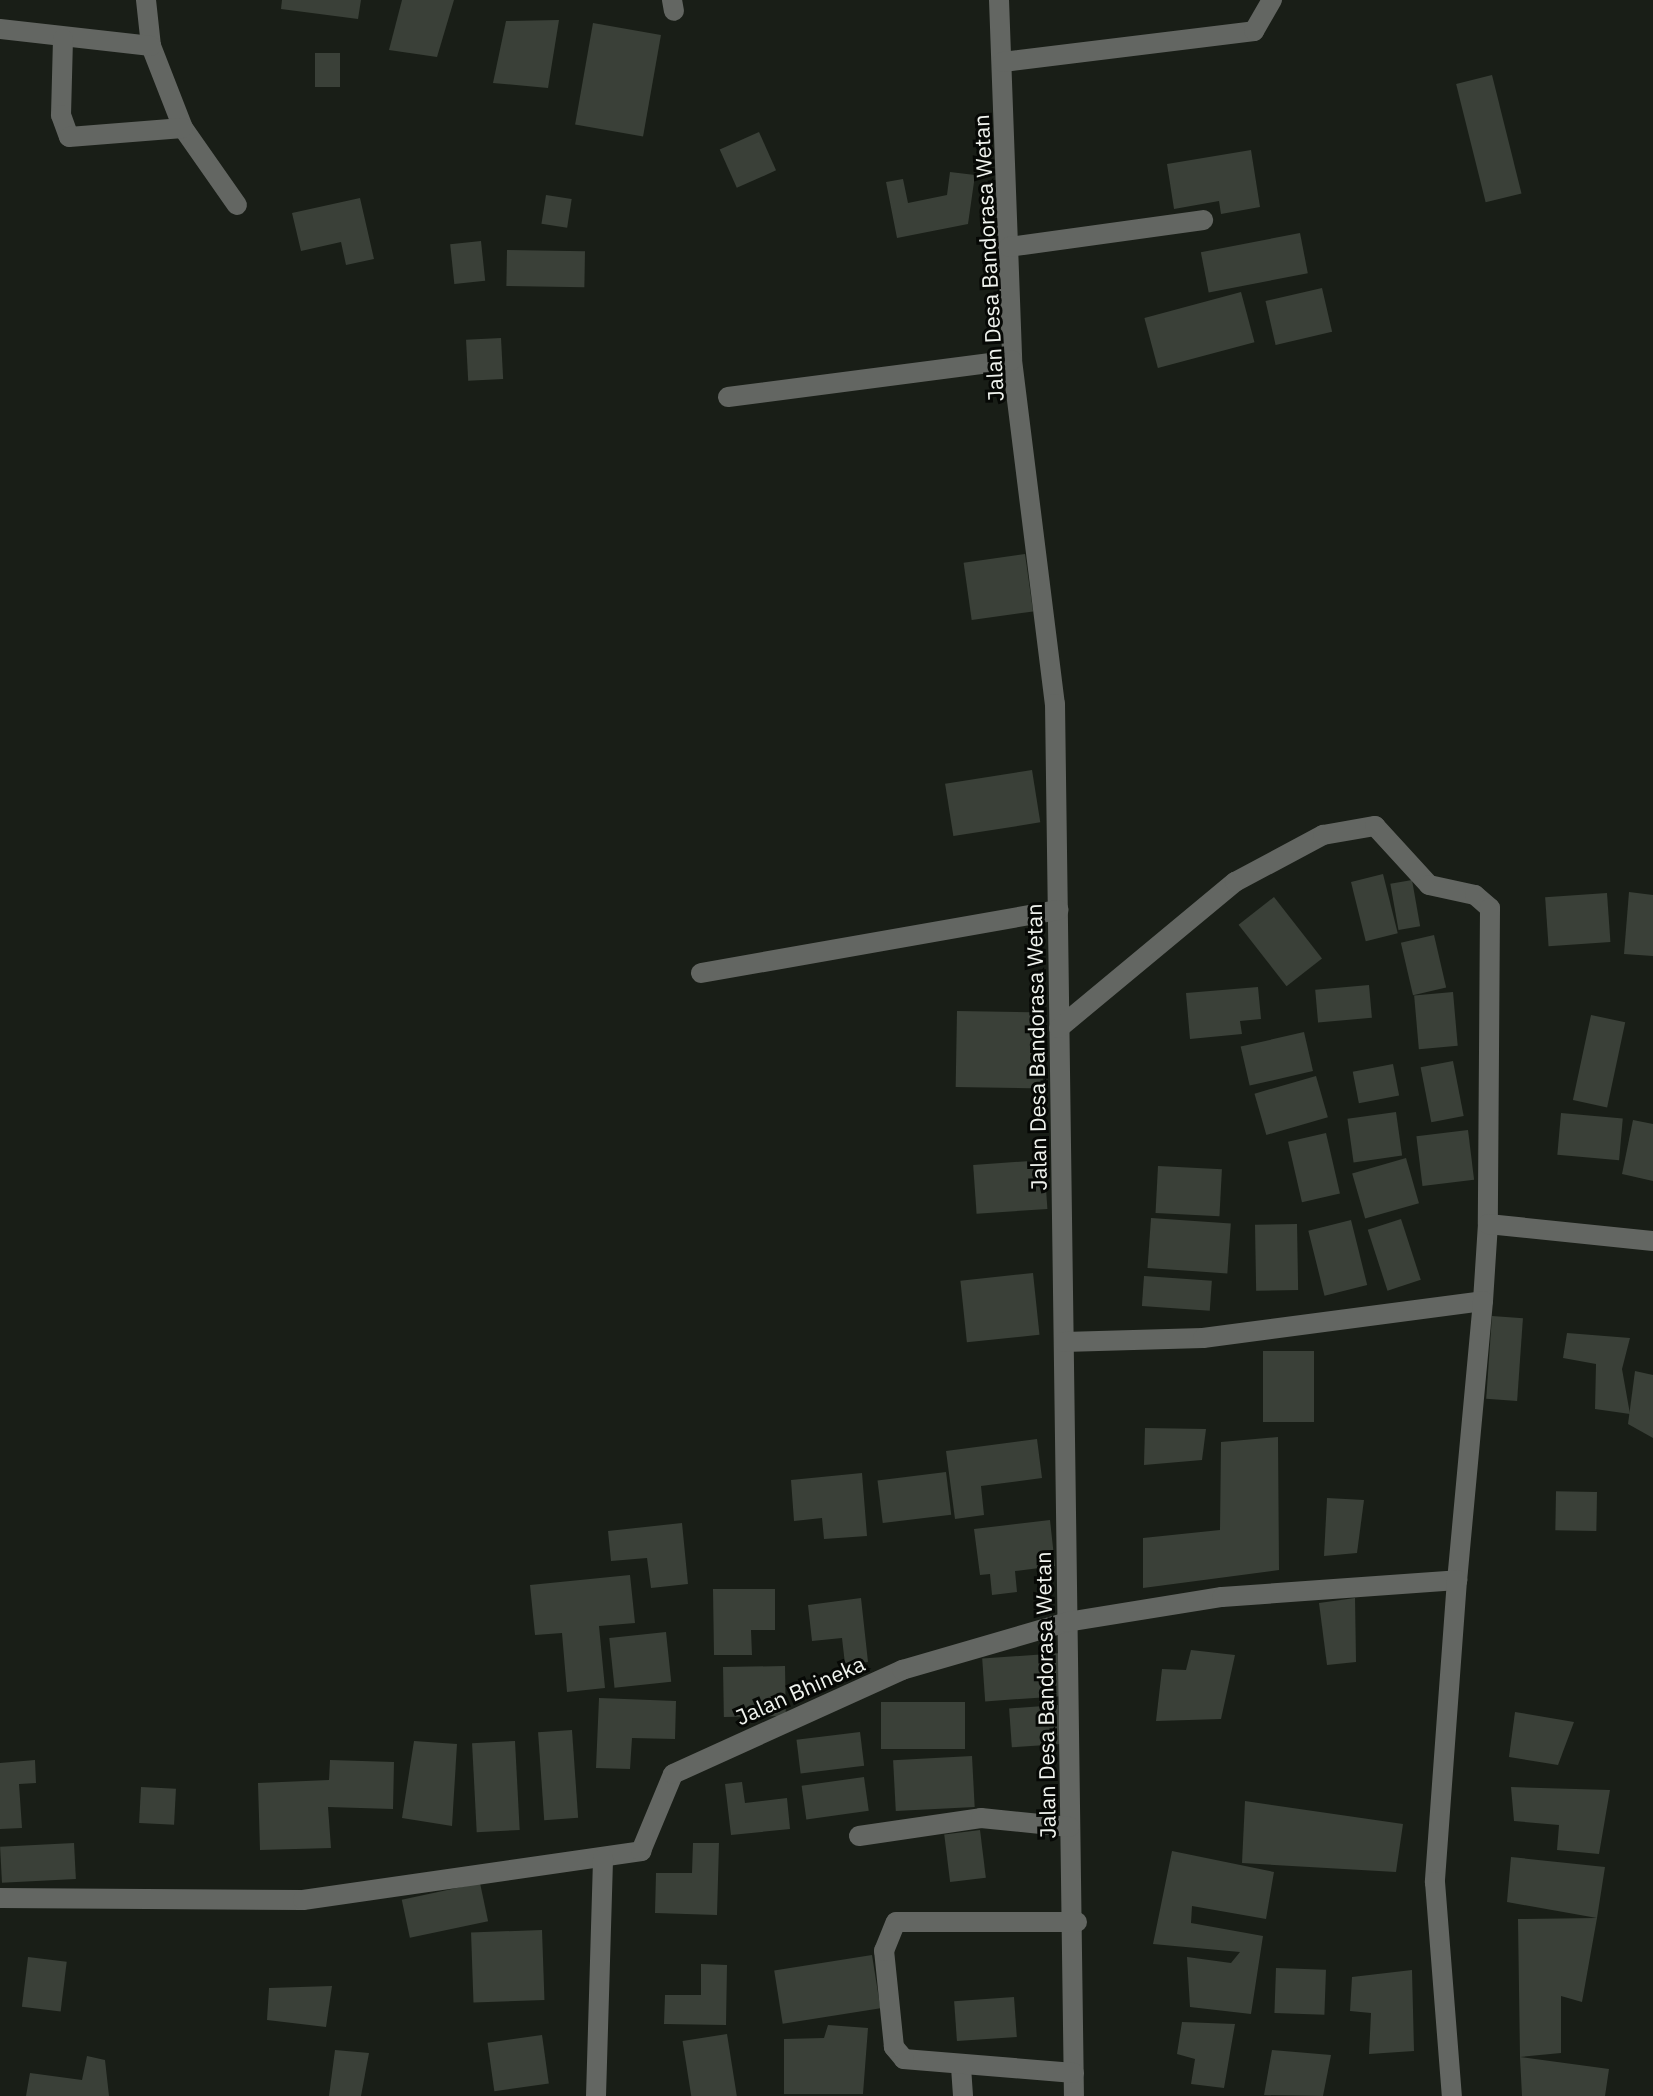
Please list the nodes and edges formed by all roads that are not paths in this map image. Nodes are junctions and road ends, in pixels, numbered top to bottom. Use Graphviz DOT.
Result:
graph roads {
  1 [pos="146,0"];
  2 [pos="999,0"];
  3 [pos="1272,0"];
  4 [pos="0,29"];
  5 [pos="63,39"];
  6 [pos="151,46"];
  7 [pos="1003,62"];
  8 [pos="183,128"];
  9 [pos="237,205"];
  10 [pos="1203,220"];
  11 [pos="1009,247"];
  12 [pos="1012,360"];
  13 [pos="728,397"];
  14 [pos="1058,910"];
  15 [pos="701,973"];
  16 [pos="1059,1028"];
  17 [pos="1488,1224"];
  18 [pos="1653,1241"];
  19 [pos="1483,1301"];
  20 [pos="1064,1342"];
  21 [pos="1457,1580"];
  22 [pos="1067,1622"];
  23 [pos="1070,1827"];
  24 [pos="859,1836"];
  25 [pos="603,1858"];
  26 [pos="1,1904"];
  27 [pos="1077,1922"];
  28 [pos="961,2067"];
  29 [pos="1074,2073"];
  30 [pos="596,2096"];
  31 [pos="963,2096"];
  32 [pos="1074,2096"];
  33 [pos="1452,2096"];
  1 -- 6 [label="street"];
  2 -- 7 [label="street, Jalan Desa Bandorasa Wetan"];
  3 -- 7 [label="street"];
  4 -- 5 [label="street"];
  5 -- 6 [label="street"];
  5 -- 8 [label="street"];
  6 -- 8 [label="street"];
  7 -- 11 [label="street, Jalan Desa Bandorasa Wetan"];
  8 -- 9 [label="street"];
  10 -- 11 [label="street"];
  11 -- 12 [label="street, Jalan Desa Bandorasa Wetan"];
  12 -- 13 [label="street"];
  12 -- 14 [label="street, Jalan Desa Bandorasa Wetan"];
  14 -- 15 [label="street"];
  14 -- 16 [label="street, Jalan Desa Bandorasa Wetan"];
  16 -- 17 [label="street"];
  16 -- 20 [label="street, Jalan Desa Bandorasa Wetan"];
  17 -- 18 [label="street"];
  17 -- 19 [label="street"];
  19 -- 20 [label="street"];
  19 -- 21 [label="street"];
  20 -- 22 [label="street, Jalan Desa Bandorasa Wetan"];
  21 -- 22 [label="street"];
  21 -- 33 [label="street"];
  22 -- 23 [label="street, Jalan Desa Bandorasa Wetan"];
  22 -- 25 [label="street, Jalan Bhineka"];
  23 -- 24 [label="street"];
  23 -- 27 [label="street, Jalan Desa Bandorasa Wetan"];
  25 -- 26 [label="street"];
  25 -- 30 [label="street"];
  27 -- 28 [label="street"];
  27 -- 29 [label="street, Jalan Desa Bandorasa Wetan"];
  28 -- 29 [label="street"];
  28 -- 31 [label="street"];
  29 -- 32 [label="street, Jalan Desa Bandorasa Wetan"];
}
